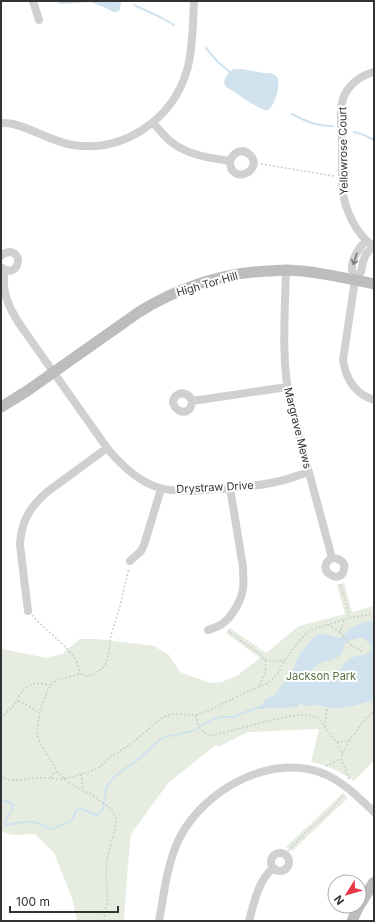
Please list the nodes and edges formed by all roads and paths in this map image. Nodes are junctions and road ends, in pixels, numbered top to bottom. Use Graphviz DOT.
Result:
graph roads {
  1 [pos="33,1"];
  2 [pos="194,1"];
  3 [pos="39,20"];
  4 [pos="374,72"];
  5 [pos="1,123"];
  6 [pos="153,123"];
  7 [pos="230,161"];
  8 [pos="253,164"];
  9 [pos="342,178"];
  10 [pos="366,240"];
  11 [pos="374,246"];
  12 [pos="1,256"];
  13 [pos="3,269"];
  14 [pos="286,270"];
  15 [pos="355,280"];
  16 [pos="374,284"];
  17 [pos="53,372"];
  18 [pos="287,387"];
  19 [pos="374,400"];
  20 [pos="192,401"];
  21 [pos="1,407"];
  22 [pos="107,448"];
  23 [pos="309,472"];
  24 [pos="230,488"];
  25 [pos="161,489"];
  26 [pos="332,558"];
  27 [pos="130,560"];
  28 [pos="337,577"];
  29 [pos="28,611"];
  30 [pos="374,614"];
  31 [pos="349,618"];
  32 [pos="345,619"];
  33 [pos="222,624"];
  34 [pos="328,625"];
  35 [pos="208,630"];
  36 [pos="340,632"];
  37 [pos="362,653"];
  38 [pos="265,659"];
  39 [pos="285,660"];
  40 [pos="80,674"];
  41 [pos="51,685"];
  42 [pos="258,687"];
  43 [pos="18,701"];
  44 [pos="327,707"];
  45 [pos="374,712"];
  46 [pos="39,714"];
  47 [pos="196,715"];
  48 [pos="1,718"];
  49 [pos="325,727"];
  50 [pos="349,741"];
  51 [pos="337,742"];
  52 [pos="342,754"];
  53 [pos="341,758"];
  54 [pos="315,771"];
  55 [pos="57,772"];
  56 [pos="81,774"];
  57 [pos="1,776"];
  58 [pos="51,778"];
  59 [pos="63,779"];
  60 [pos="348,788"];
  61 [pos="83,790"];
  62 [pos="374,812"];
  63 [pos="285,854"];
  64 [pos="273,868"];
  65 [pos="374,882"];
  66 [pos="104,921"];
  67 [pos="159,921"];
  68 [pos="249,921"];
  69 [pos="352,921"];
  1 -- 3 [label="street"];
  2 -- 6 [label="street"];
  4 -- 9 [label="street, Yellowrose Court"];
  5 -- 6 [label="street"];
  6 -- 7 [label="street"];
  7 -- 8 [label="street"];
  7 -- 8 [label="street"];
  8 -- 9 [label="path"];
  9 -- 10 [label="street, Yellowrose Court"];
  10 -- 11 [label="street, Yellowrose Court"];
  10 -- 15 [label="street, one-way"];
  11 -- 15 [label="street, Yellowrose Court"];
  12 -- 13 [label="street"];
  13 -- 17 [label="street, Drystraw Drive"];
  14 -- 15 [label="street, High Tor Hill"];
  14 -- 17 [label="street, High Tor Hill"];
  14 -- 18 [label="street, Margrave Mews"];
  15 -- 16 [label="street, High Tor Hill"];
  15 -- 19 [label="street"];
  17 -- 21 [label="street, High Tor Hill"];
  17 -- 22 [label="street, Drystraw Drive"];
  18 -- 20 [label="street"];
  18 -- 23 [label="street, Margrave Mews"];
  22 -- 25 [label="street, Drystraw Drive"];
  22 -- 29 [label="street"];
  23 -- 24 [label="street, Drystraw Drive"];
  23 -- 26 [label="street, Margrave Mews"];
  24 -- 25 [label="street, Drystraw Drive"];
  24 -- 33 [label="street"];
  25 -- 27 [label="street"];
  26 -- 28 [label="street, Margrave Mews"];
  26 -- 28 [label="street"];
  27 -- 40 [label="path"];
  28 -- 31 [label="path"];
  29 -- 40 [label="path"];
  30 -- 31 [label="path"];
  31 -- 32 [label="path"];
  32 -- 34 [label="path"];
  32 -- 36 [label="path"];
  33 -- 35 [label="street"];
  33 -- 38 [label="path"];
  34 -- 36 [label="path"];
  34 -- 39 [label="path"];
  36 -- 37 [label="path"];
  38 -- 39 [label="path"];
  38 -- 42 [label="path"];
  39 -- 42 [label="path"];
  40 -- 41 [label="path"];
  41 -- 43 [label="path"];
  41 -- 46 [label="path"];
  42 -- 47 [label="path"];
  43 -- 46 [label="path"];
  43 -- 48 [label="path"];
  44 -- 49 [label="path"];
  45 -- 50 [label="path"];
  46 -- 55 [label="path"];
  47 -- 49 [label="path"];
  47 -- 56 [label="path"];
  49 -- 51 [label="path"];
  50 -- 51 [label="path"];
  50 -- 52 [label="path"];
  51 -- 52 [label="path"];
  52 -- 53 [label="path"];
  53 -- 54 [label="path"];
  53 -- 60 [label="path"];
  54 -- 60 [label="street"];
  54 -- 67 [label="street"];
  55 -- 58 [label="path"];
  55 -- 59 [label="path"];
  56 -- 59 [label="path"];
  56 -- 61 [label="path"];
  57 -- 58 [label="path"];
  58 -- 59 [label="path"];
  59 -- 61 [label="path"];
  60 -- 62 [label="street"];
  60 -- 63 [label="path"];
  61 -- 66 [label="path"];
  63 -- 64 [label="street"];
  63 -- 64 [label="street"];
  64 -- 68 [label="street"];
  65 -- 69 [label="street"];
}
